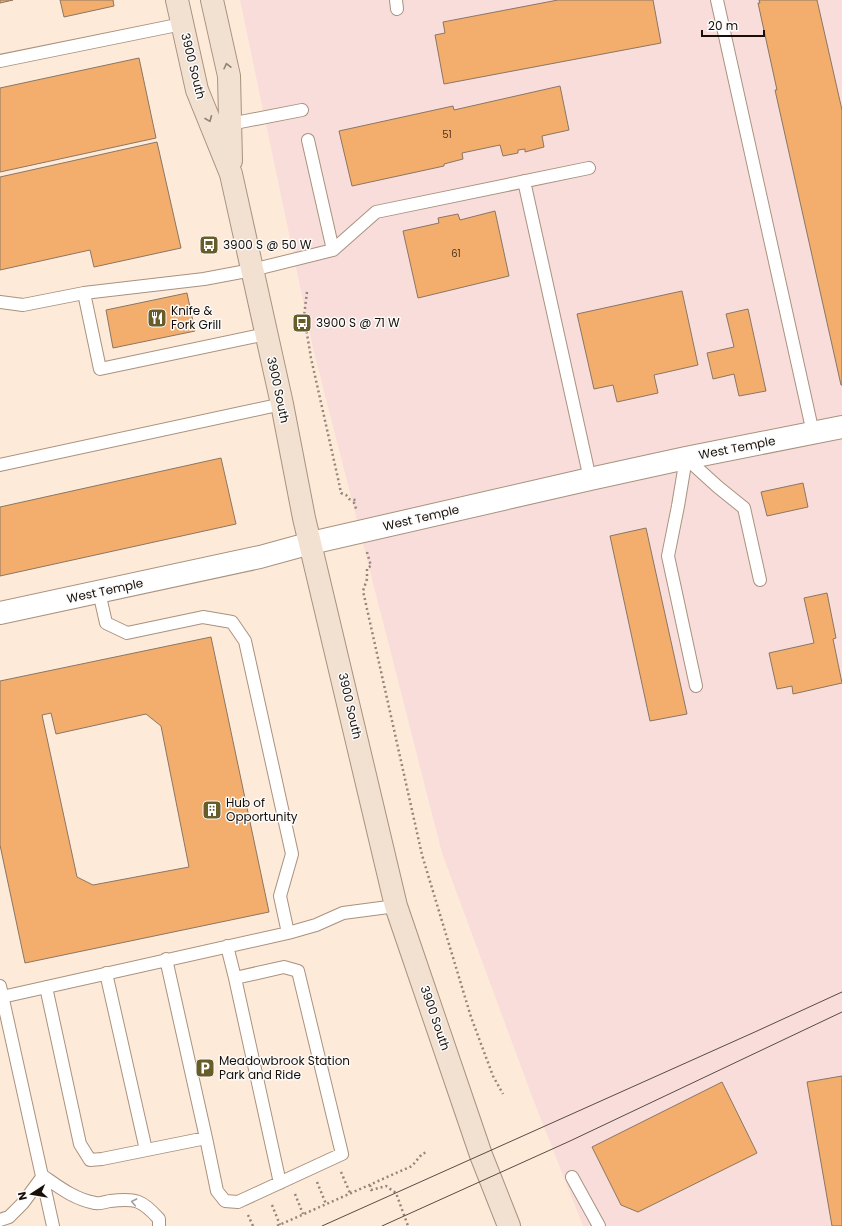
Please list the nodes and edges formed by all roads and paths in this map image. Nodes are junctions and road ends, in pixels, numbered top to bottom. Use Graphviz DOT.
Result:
graph roads {
  1 [pos="177,0"];
  2 [pos="212,0"];
  3 [pos="717,0"];
  4 [pos="182,24"];
  5 [pos="0,61"];
  6 [pos="302,110"];
  7 [pos="230,124"];
  8 [pos="308,140"];
  9 [pos="589,168"];
  10 [pos="232,174"];
  11 [pos="524,181"];
  12 [pos="333,250"];
  13 [pos="252,270"];
  14 [pos="307,292"];
  15 [pos="84,293"];
  16 [pos="0,302"];
  17 [pos="266,334"];
  18 [pos="282,404"];
  19 [pos="842,427"];
  20 [pos="813,433"];
  21 [pos="686,458"];
  22 [pos="0,465"];
  23 [pos="590,479"];
  24 [pos="354,503"];
  25 [pos="311,543"];
  26 [pos="370,562"];
  27 [pos="760,580"];
  28 [pos="99,592"];
  29 [pos="0,613"];
  30 [pos="696,686"];
  31 [pos="396,906"];
  32 [pos="288,933"];
  33 [pos="227,946"];
  34 [pos="166,959"];
  35 [pos="106,973"];
  36 [pos="235,978"];
  37 [pos="46,987"];
  38 [pos="1,992"];
  39 [pos="504,1094"];
  40 [pos="206,1138"];
  41 [pos="146,1150"];
  42 [pos="427,1152"];
  43 [pos="335,1157"];
  44 [pos="312,1168"];
  45 [pos="43,1176"];
  46 [pos="572,1177"];
  47 [pos="284,1181"];
  48 [pos="370,1185"];
  49 [pos="265,1190"];
  50 [pos="350,1193"];
  51 [pos="326,1204"];
  52 [pos="303,1214"];
  53 [pos="0,1220"];
  54 [pos="279,1225"];
  55 [pos="53,1226"];
  56 [pos="159,1226"];
  57 [pos="408,1226"];
  58 [pos="509,1226"];
  59 [pos="599,1226"];
  1 -- 4 [label="main road, 3900 South"];
  7 -- 2 [label="main road, 3900 South, one-way"];
  3 -- 20 [label="lane"];
  4 -- 5 [label="lane"];
  4 -- 10 [label="main road, 3900 South, one-way"];
  6 -- 7 [label="lane"];
  7 -- 10 [label="main road, 3900 South"];
  8 -- 12 [label="lane"];
  9 -- 11 [label="lane"];
  10 -- 13 [label="main road, 3900 South"];
  11 -- 12 [label="lane"];
  11 -- 23 [label="lane"];
  12 -- 13 [label="lane"];
  13 -- 15 [label="lane"];
  13 -- 17 [label="main road, 3900 South"];
  14 -- 24 [label="path"];
  15 -- 16 [label="lane"];
  15 -- 17 [label="lane"];
  17 -- 18 [label="main road, 3900 South"];
  18 -- 22 [label="lane"];
  18 -- 25 [label="main road, 3900 South"];
  19 -- 20 [label="street, West Temple"];
  20 -- 21 [label="street, West Temple"];
  21 -- 23 [label="street, West Temple"];
  21 -- 27 [label="lane"];
  21 -- 30 [label="lane"];
  23 -- 25 [label="street, West Temple"];
  25 -- 28 [label="street, West Temple"];
  25 -- 31 [label="main road, 3900 South"];
  26 -- 39 [label="path"];
  28 -- 29 [label="street, West Temple"];
  28 -- 32 [label="lane"];
  31 -- 32 [label="lane"];
  31 -- 58 [label="main road, 3900 South"];
  32 -- 33 [label="lane"];
  33 -- 34 [label="lane"];
  33 -- 36 [label="lane"];
  34 -- 35 [label="lane"];
  34 -- 40 [label="lane"];
  35 -- 37 [label="lane"];
  35 -- 41 [label="lane"];
  36 -- 43 [label="lane"];
  36 -- 47 [label="lane"];
  37 -- 38 [label="lane"];
  37 -- 41 [label="lane"];
  38 -- 45 [label="lane"];
  40 -- 41 [label="lane"];
  40 -- 49 [label="lane"];
  42 -- 48 [label="path"];
  43 -- 44 [label="lane"];
  43 -- 50 [label="path"];
  44 -- 47 [label="lane"];
  44 -- 51 [label="path"];
  45 -- 53 [label="lane"];
  45 -- 55 [label="lane"];
  56 -- 45 [label="lane, one-way"];
  46 -- 59 [label="lane"];
  47 -- 49 [label="lane"];
  47 -- 52 [label="path"];
  48 -- 50 [label="path"];
  48 -- 57 [label="path"];
  49 -- 54 [label="path"];
  50 -- 51 [label="path"];
  51 -- 52 [label="path"];
  52 -- 54 [label="path"];
}
